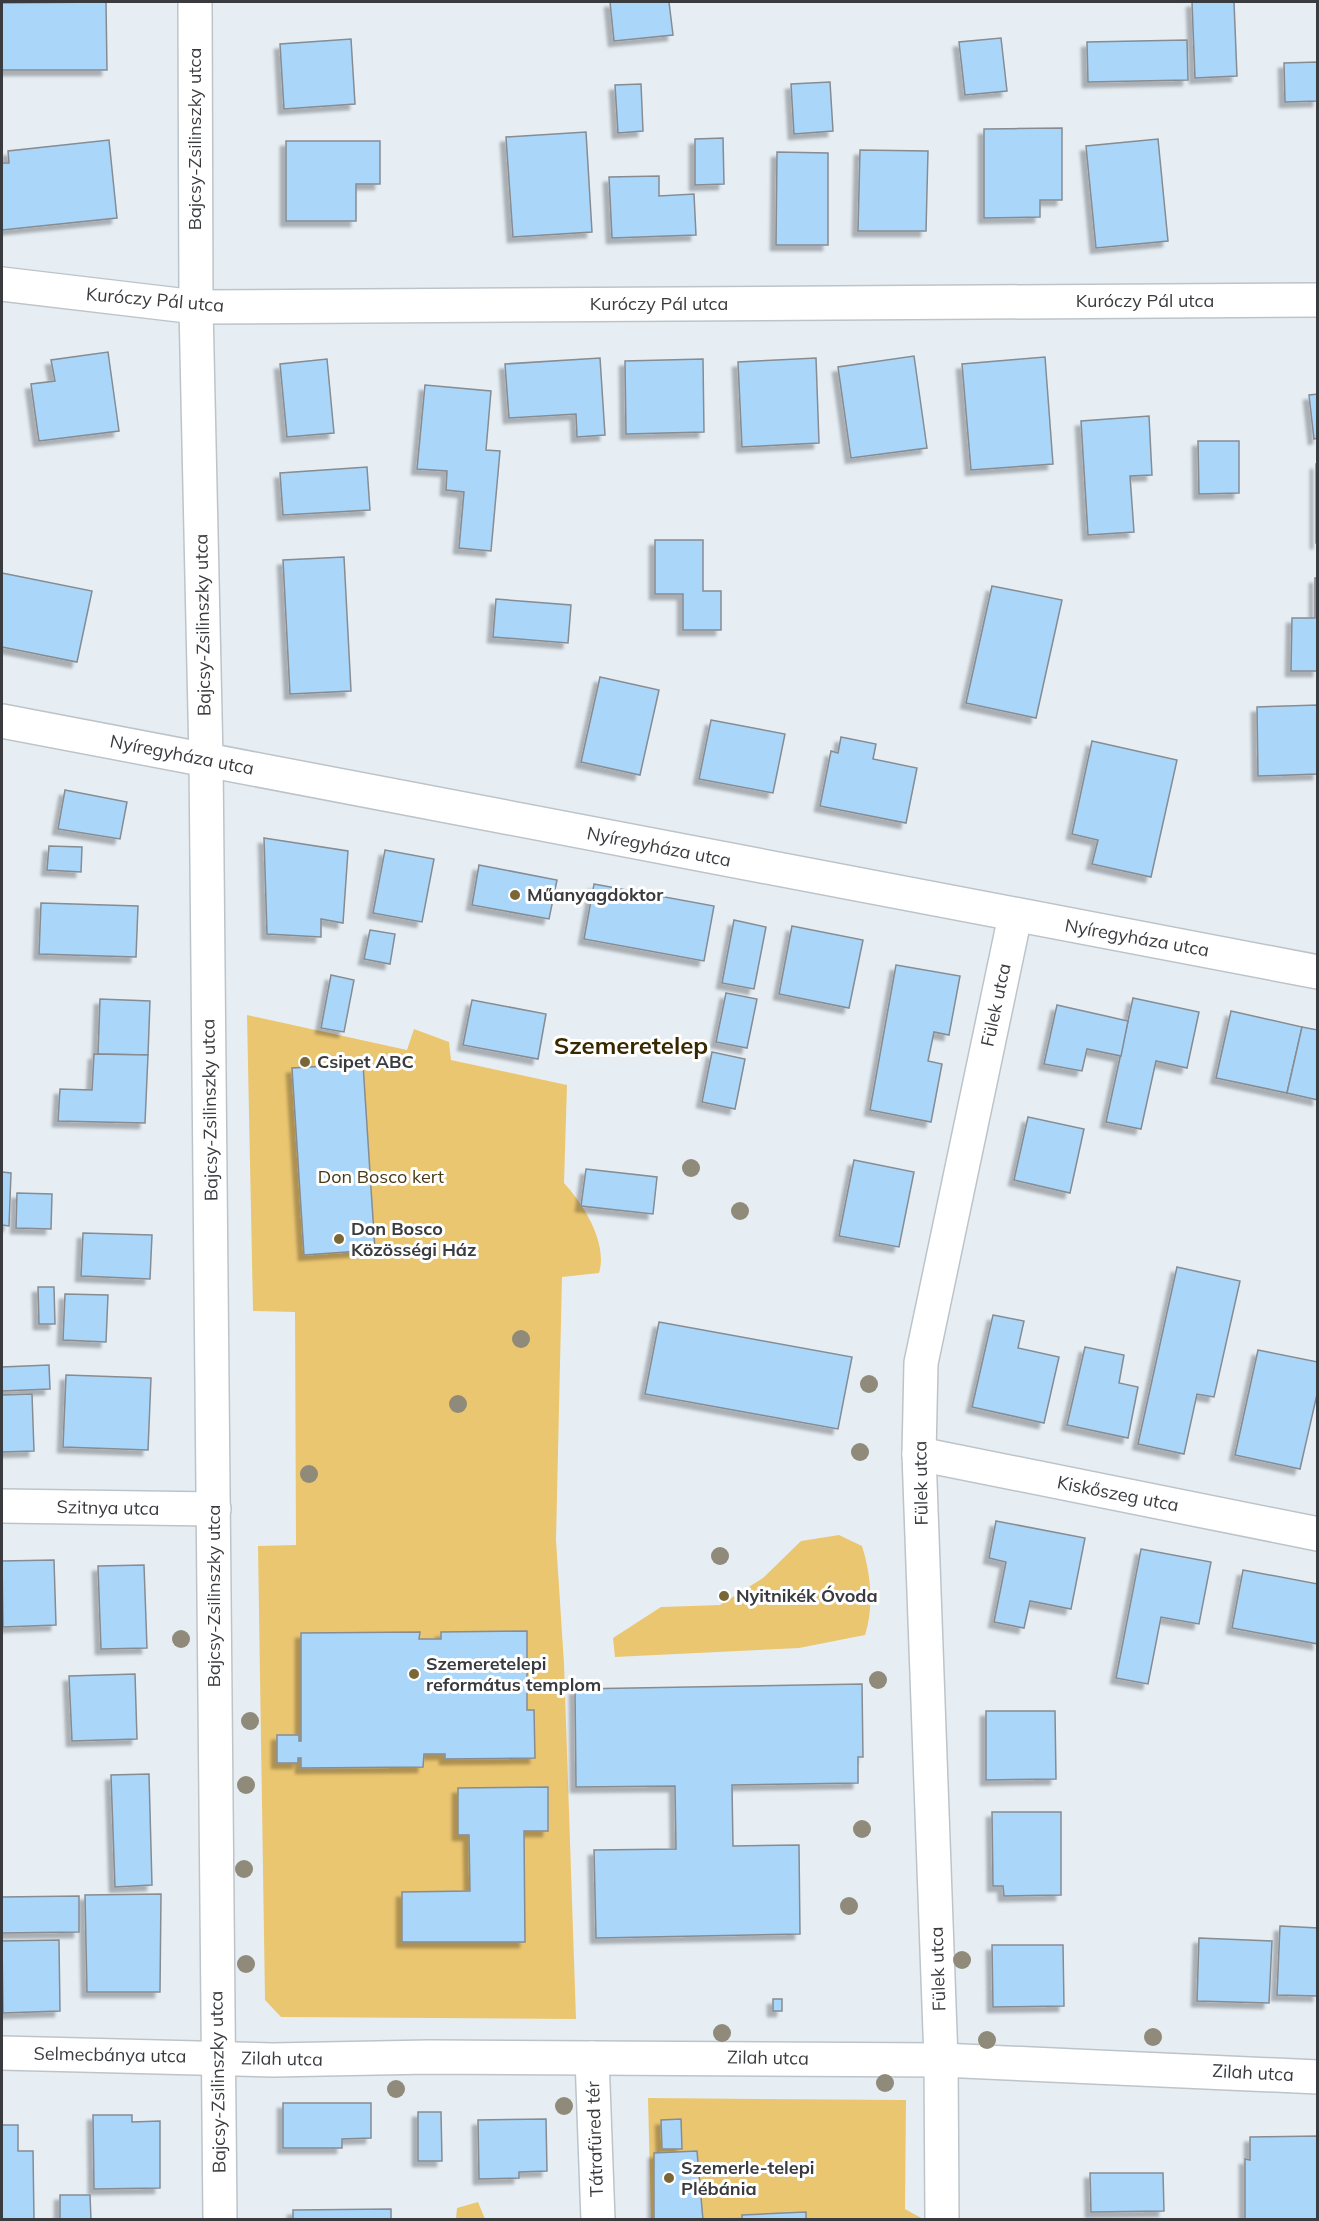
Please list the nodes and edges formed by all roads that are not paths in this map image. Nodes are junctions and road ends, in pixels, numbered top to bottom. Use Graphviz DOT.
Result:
graph roads {
  1 [pos="195,2"];
  2 [pos="2,284"];
  3 [pos="1317,300"];
  4 [pos="196,307"];
  5 [pos="2,721"];
  6 [pos="206,759"];
  7 [pos="1015,916"];
  8 [pos="1317,972"];
  9 [pos="919,1454"];
  10 [pos="2,1506"];
  11 [pos="214,1509"];
  12 [pos="1317,1534"];
  13 [pos="2,2053"];
  14 [pos="218,2057"];
  15 [pos="592,2058"];
  16 [pos="941,2060"];
  17 [pos="1317,2077"];
  18 [pos="220,2220"];
  19 [pos="598,2220"];
  20 [pos="942,2220"];
  1 -- 4 [label="street, Bajcsy-Zsilinszky utca"];
  2 -- 4 [label="street, Kuróczy Pál utca"];
  3 -- 4 [label="street, Kuróczy Pál utca"];
  4 -- 6 [label="street, Bajcsy-Zsilinszky utca"];
  5 -- 6 [label="street, Nyíregyháza utca"];
  6 -- 7 [label="street, Nyíregyháza utca"];
  6 -- 11 [label="street, Bajcsy-Zsilinszky utca"];
  7 -- 8 [label="street, Nyíregyháza utca"];
  7 -- 9 [label="street, Fülek utca"];
  9 -- 12 [label="street, Kiskőszeg utca"];
  9 -- 16 [label="street, Fülek utca"];
  10 -- 11 [label="street, Szitnya utca"];
  11 -- 14 [label="street, Bajcsy-Zsilinszky utca"];
  13 -- 14 [label="street, Selmecbánya utca"];
  14 -- 15 [label="street, Zilah utca"];
  14 -- 18 [label="street, Bajcsy-Zsilinszky utca"];
  15 -- 16 [label="street, Zilah utca"];
  15 -- 19 [label="street, Tátrafüred tér"];
  16 -- 17 [label="street, Zilah utca"];
  16 -- 20 [label="street"];
}
